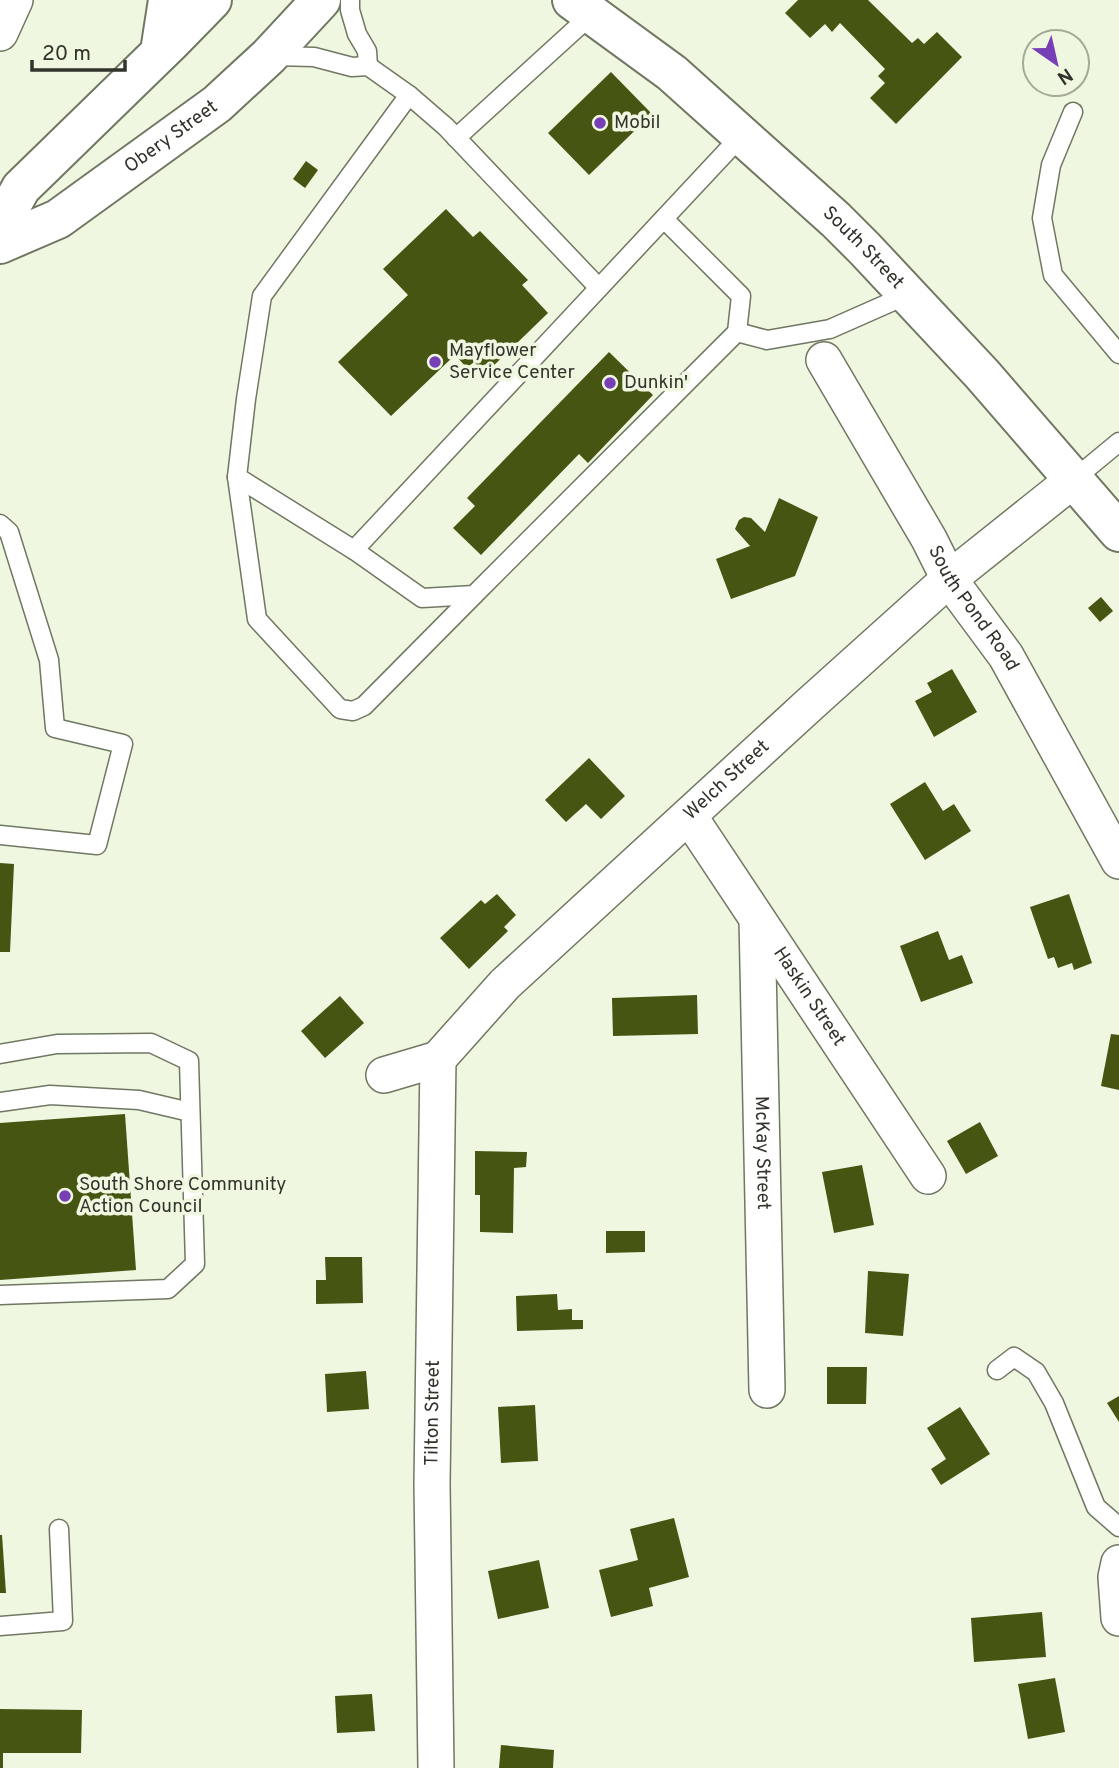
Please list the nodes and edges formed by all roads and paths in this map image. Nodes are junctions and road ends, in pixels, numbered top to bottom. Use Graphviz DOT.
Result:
graph roads {
  1 [pos="15,0"];
  2 [pos="168,0"];
  3 [pos="212,0"];
  4 [pos="321,0"];
  5 [pos="349,0"];
  6 [pos="582,7"];
  7 [pos="0,33"];
  8 [pos="160,52"];
  9 [pos="270,56"];
  10 [pos="368,66"];
  11 [pos="409,95"];
  12 [pos="1073,112"];
  13 [pos="451,133"];
  14 [pos="741,136"];
  15 [pos="664,219"];
  16 [pos="0,226"];
  17 [pos="0,244"];
  18 [pos="599,288"];
  19 [pos="907,295"];
  20 [pos="737,332"];
  21 [pos="1119,354"];
  22 [pos="824,360"];
  23 [pos="1119,442"];
  24 [pos="237,477"];
  25 [pos="1073,480"];
  26 [pos="0,524"];
  27 [pos="1119,532"];
  28 [pos="355,550"];
  29 [pos="949,579"];
  30 [pos="474,595"];
  31 [pos="689,816"];
  32 [pos="0,835"];
  33 [pos="1119,861"];
  34 [pos="757,919"];
  35 [pos="0,1054"];
  36 [pos="438,1059"];
  37 [pos="384,1075"];
  38 [pos="0,1102"];
  39 [pos="190,1112"];
  40 [pos="928,1177"];
  41 [pos="0,1295"];
  42 [pos="997,1370"];
  43 [pos="767,1390"];
  44 [pos="1119,1527"];
  45 [pos="59,1529"];
  46 [pos="1119,1563"];
  47 [pos="1119,1618"];
  48 [pos="0,1626"];
  49 [pos="436,1768"];
  1 -- 7 [label="street"];
  2 -- 8 [label="main road"];
  3 -- 8 [label="main road"];
  4 -- 9 [label="main road, Obery Street"];
  5 -- 10 [label="lane"];
  6 -- 13 [label="lane"];
  6 -- 14 [label="main road, South Street"];
  8 -- 16 [label="main road"];
  9 -- 10 [label="lane"];
  9 -- 17 [label="main road, Obery Street"];
  10 -- 11 [label="lane"];
  11 -- 13 [label="lane"];
  11 -- 24 [label="lane"];
  12 -- 21 [label="lane"];
  13 -- 18 [label="lane"];
  14 -- 15 [label="lane"];
  14 -- 19 [label="main road, South Street"];
  15 -- 18 [label="lane"];
  15 -- 20 [label="lane"];
  18 -- 28 [label="lane"];
  19 -- 20 [label="lane"];
  19 -- 25 [label="main road, South Street"];
  20 -- 30 [label="lane"];
  22 -- 29 [label="street, South Pond Road"];
  23 -- 25 [label="lane"];
  24 -- 28 [label="lane"];
  24 -- 30 [label="lane"];
  25 -- 27 [label="main road, South Street"];
  25 -- 29 [label="street, Welch Street"];
  26 -- 32 [label="lane"];
  28 -- 30 [label="lane"];
  29 -- 31 [label="street, Welch Street"];
  29 -- 33 [label="street, South Pond Road"];
  31 -- 34 [label="street, Haskin Street"];
  31 -- 36 [label="street, Welch Street"];
  34 -- 40 [label="street, Haskin Street"];
  34 -- 43 [label="street, McKay Street"];
  35 -- 39 [label="lane"];
  36 -- 37 [label="street"];
  36 -- 49 [label="street, Tilton Street"];
  38 -- 39 [label="lane"];
  39 -- 41 [label="lane"];
  42 -- 44 [label="lane"];
  45 -- 48 [label="lane"];
  46 -- 47 [label="street"];
}
